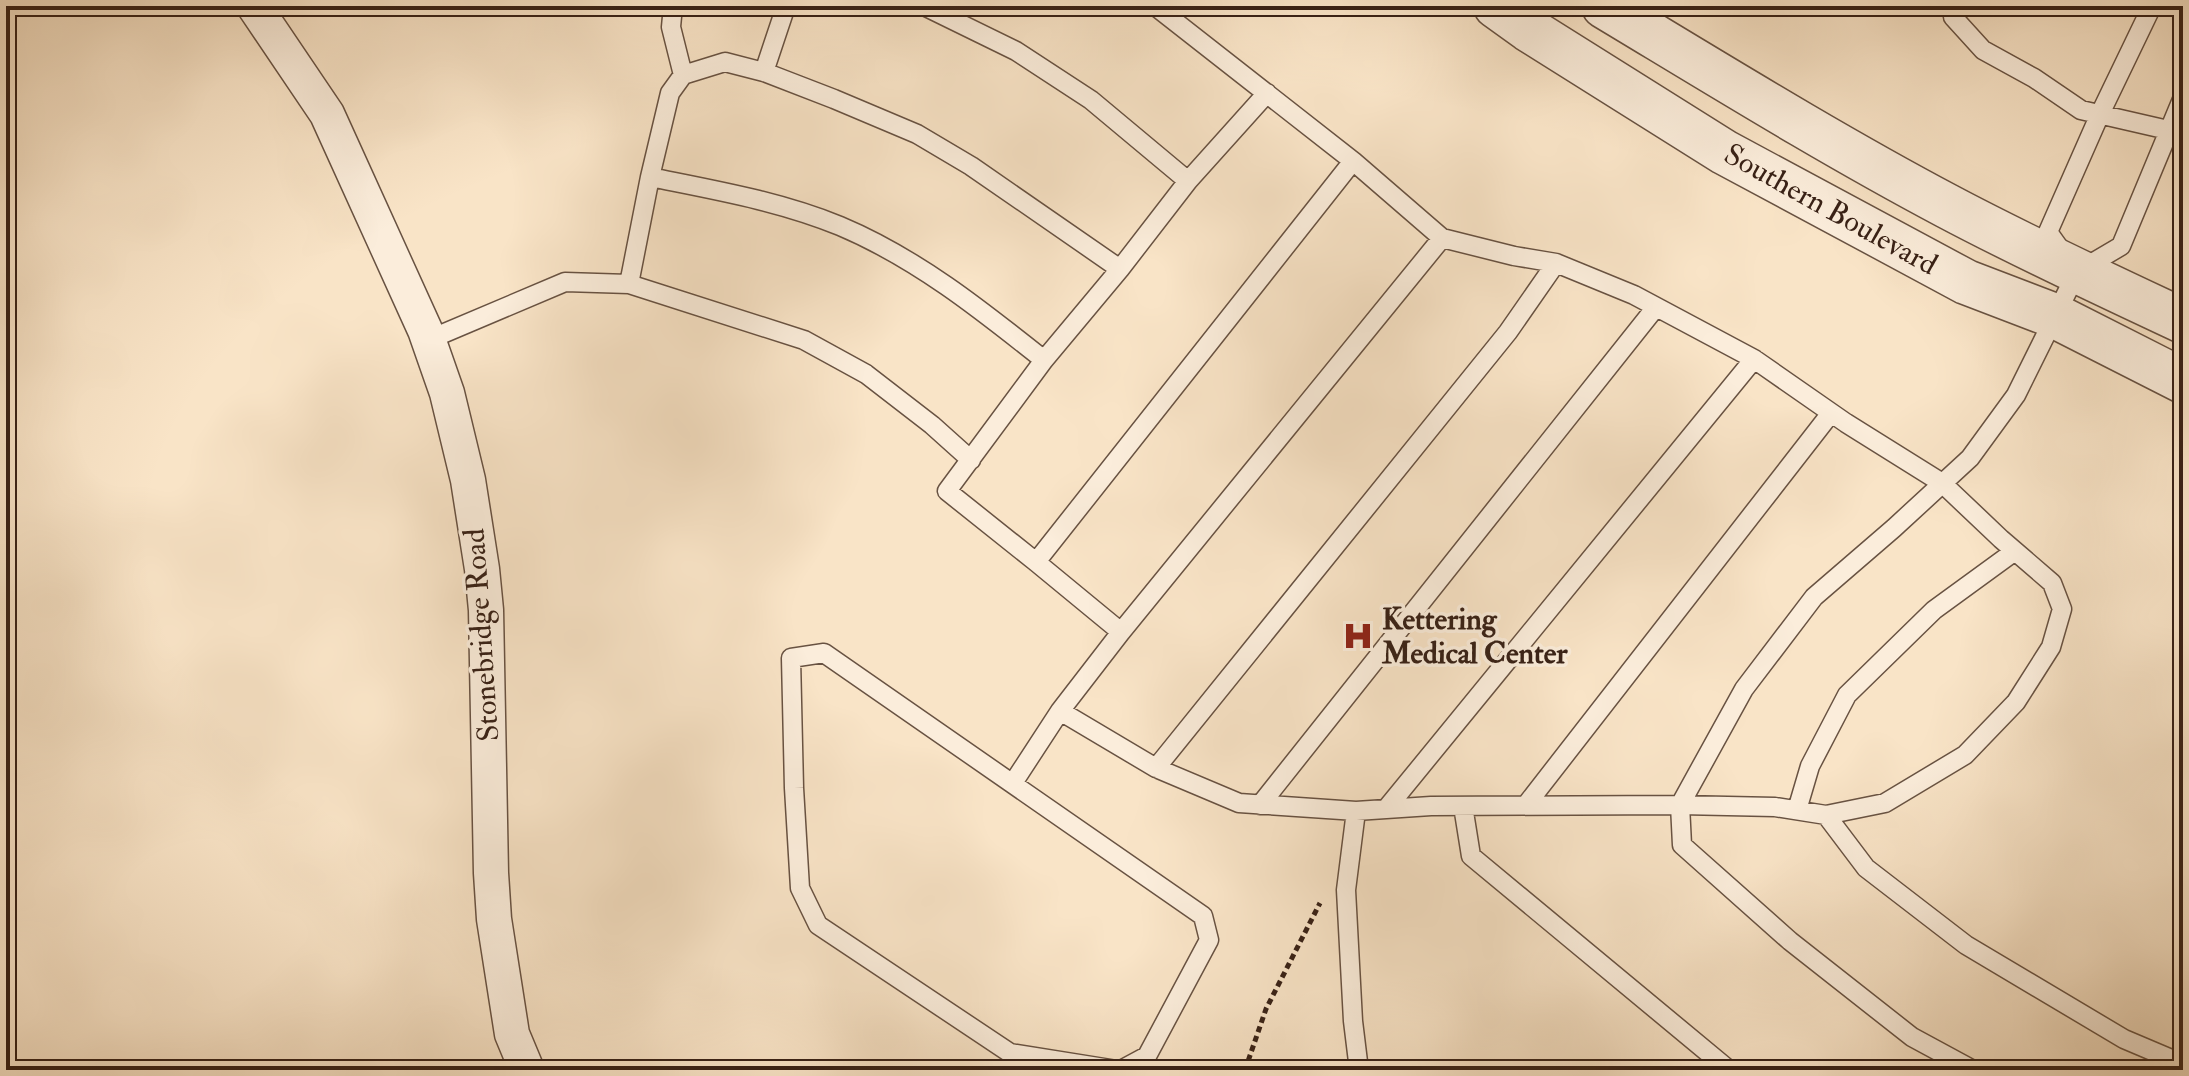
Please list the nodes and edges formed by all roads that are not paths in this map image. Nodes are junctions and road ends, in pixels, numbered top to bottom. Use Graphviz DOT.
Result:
graph roads {
  1 [pos="254,6"];
  2 [pos="673,6"];
  3 [pos="786,6"];
  4 [pos="924,6"];
  5 [pos="1155,6"];
  6 [pos="1496,6"];
  7 [pos="1604,6"];
  8 [pos="1953,6"];
  9 [pos="2152,6"];
  10 [pos="764,72"];
  11 [pos="683,75"];
  12 [pos="1267,93"];
  13 [pos="2183,97"];
  14 [pos="2100,114"];
  15 [pos="2176,134"];
  16 [pos="1353,161"];
  17 [pos="650,177"];
  18 [pos="1188,181"];
  19 [pos="1442,238"];
  20 [pos="1556,263"];
  21 [pos="1120,269"];
  22 [pos="2077,272"];
  23 [pos="629,284"];
  24 [pos="1656,307"];
  25 [pos="2055,316"];
  26 [pos="2183,321"];
  27 [pos="428,340"];
  28 [pos="1754,359"];
  29 [pos="1044,360"];
  30 [pos="2183,381"];
  31 [pos="1831,413"];
  32 [pos="971,460"];
  33 [pos="1942,483"];
  34 [pos="2015,551"];
  35 [pos="1036,562"];
  36 [pos="1121,632"];
  37 [pos="1060,711"];
  38 [pos="1156,768"];
  39 [pos="1013,783"];
  40 [pos="1260,805"];
  41 [pos="1526,805"];
  42 [pos="1680,805"];
  43 [pos="1463,806"];
  44 [pos="1386,809"];
  45 [pos="1797,810"];
  46 [pos="1356,811"];
  47 [pos="1826,815"];
  48 [pos="2183,1064"];
  49 [pos="527,1070"];
  50 [pos="1119,1070"];
  51 [pos="1359,1070"];
  52 [pos="1729,1070"];
  53 [pos="1973,1070"];
  1 -- 27 [label="street, Stonebridge Road"];
  2 -- 11 [label="lane"];
  3 -- 10 [label="lane"];
  4 -- 18 [label="lane"];
  5 -- 12 [label="lane"];
  6 -- 25 [label="street, Southern Boulevard"];
  7 -- 22 [label="street, Southern Boulevard"];
  8 -- 14 [label="lane"];
  9 -- 14 [label="lane"];
  10 -- 11 [label="lane"];
  10 -- 21 [label="lane"];
  11 -- 17 [label="lane"];
  12 -- 16 [label="lane"];
  12 -- 18 [label="lane"];
  13 -- 15 [label="lane"];
  14 -- 15 [label="lane"];
  14 -- 22 [label="lane"];
  15 -- 22 [label="lane"];
  16 -- 19 [label="lane"];
  16 -- 35 [label="lane"];
  17 -- 23 [label="lane"];
  17 -- 29 [label="lane"];
  18 -- 21 [label="lane"];
  19 -- 20 [label="lane"];
  19 -- 36 [label="lane"];
  20 -- 24 [label="lane"];
  20 -- 38 [label="lane"];
  21 -- 29 [label="lane"];
  22 -- 25 [label="lane"];
  22 -- 26 [label="street, Southern Boulevard"];
  23 -- 27 [label="lane"];
  23 -- 32 [label="lane"];
  24 -- 28 [label="lane"];
  24 -- 40 [label="lane"];
  25 -- 30 [label="street, Southern Boulevard"];
  25 -- 33 [label="lane"];
  27 -- 49 [label="street, Stonebridge Road"];
  28 -- 31 [label="lane"];
  28 -- 44 [label="lane"];
  29 -- 32 [label="lane"];
  31 -- 33 [label="lane"];
  31 -- 41 [label="lane"];
  32 -- 35 [label="lane"];
  33 -- 34 [label="lane"];
  33 -- 42 [label="lane"];
  34 -- 45 [label="lane"];
  34 -- 47 [label="lane"];
  35 -- 36 [label="lane"];
  36 -- 37 [label="lane"];
  37 -- 38 [label="lane"];
  37 -- 39 [label="lane"];
  38 -- 40 [label="lane"];
  39 -- 50 [label="lane"];
  39 -- 50 [label="lane"];
  40 -- 46 [label="lane"];
  41 -- 42 [label="lane"];
  41 -- 43 [label="lane"];
  42 -- 45 [label="lane"];
  42 -- 53 [label="lane"];
  43 -- 44 [label="lane"];
  43 -- 52 [label="lane"];
  44 -- 46 [label="lane"];
  45 -- 47 [label="lane"];
  46 -- 51 [label="lane"];
  47 -- 48 [label="lane"];
}
